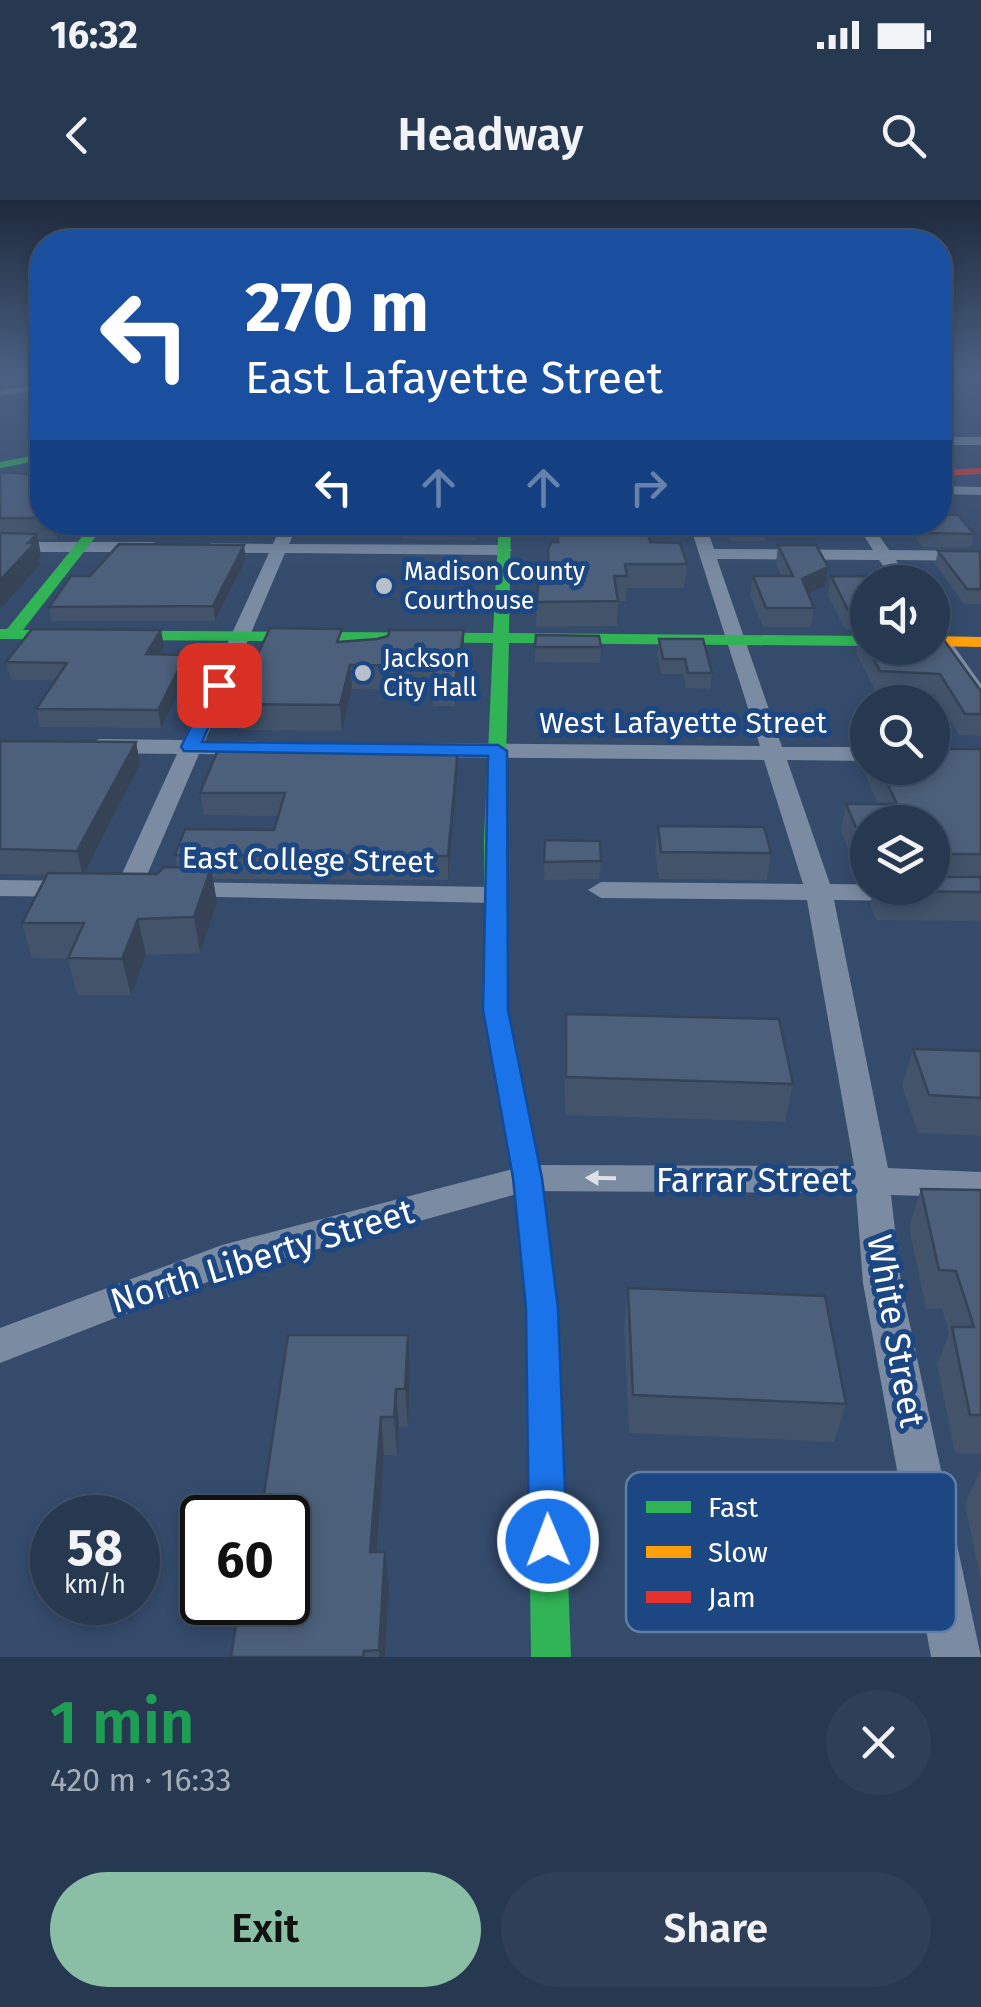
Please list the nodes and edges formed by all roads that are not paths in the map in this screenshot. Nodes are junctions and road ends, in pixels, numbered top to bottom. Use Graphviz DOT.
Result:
graph roads {
  1 [pos="30,461"];
  2 [pos="1,472"];
  3 [pos="981,474"];
  4 [pos="952,475"];
  5 [pos="30,482"];
  6 [pos="952,490"];
  7 [pos="981,490"];
  8 [pos="91,535"];
  9 [pos="285,535"];
  10 [pos="505,535"];
  11 [pos="701,535"];
  12 [pos="871,535"];
  13 [pos="0,547"];
  14 [pos="81,547"];
  15 [pos="181,548"];
  16 [pos="200,548"];
  17 [pos="279,548"];
  18 [pos="504,550"];
  19 [pos="708,554"];
  20 [pos="884,555"];
  21 [pos="981,556"];
  22 [pos="891,565"];
  23 [pos="242,635"];
  24 [pos="501,637"];
  25 [pos="4,638"];
  26 [pos="950,639"];
  27 [pos="735,640"];
  28 [pos="850,641"];
  29 [pos="981,642"];
  30 [pos="950,657"];
  31 [pos="981,699"];
  32 [pos="80,746"];
  33 [pos="190,747"];
  34 [pos="275,748"];
  35 [pos="399,750"];
  36 [pos="498,751"];
  37 [pos="771,754"];
  38 [pos="850,754"];
  39 [pos="0,888"];
  40 [pos="128,890"];
  41 [pos="600,890"];
  42 [pos="819,892"];
  43 [pos="981,894"];
  44 [pos="494,895"];
  45 [pos="528,1178"];
  46 [pos="874,1181"];
  47 [pos="981,1186"];
  48 [pos="0,1346"];
  49 [pos="919,1472"];
  50 [pos="951,1632"];
  51 [pos="552,1657"];
  52 [pos="956,1657"];
  1 -- 2 [label="main road"];
  2 -- 5 [label="main road"];
  3 -- 4 [label="main road"];
  6 -- 7 [label="street"];
  8 -- 14 [label="main road"];
  9 -- 17 [label="street"];
  10 -- 18 [label="main road"];
  11 -- 19 [label="street, White Street"];
  12 -- 20 [label="street"];
  13 -- 14 [label="street"];
  14 -- 15 [label="street"];
  14 -- 25 [label="main road"];
  16 -- 17 [label="street"];
  17 -- 18 [label="street"];
  17 -- 23 [label="street"];
  18 -- 24 [label="main road"];
  19 -- 20 [label="street"];
  19 -- 27 [label="street, White Street"];
  20 -- 21 [label="street"];
  20 -- 22 [label="street"];
  23 -- 24 [label="main road"];
  23 -- 25 [label="main road"];
  23 -- 33 [label="street"];
  24 -- 27 [label="main road"];
  24 -- 36 [label="main road"];
  26 -- 29 [label="main road"];
  27 -- 28 [label="main road"];
  27 -- 37 [label="street, White Street"];
  30 -- 31 [label="street"];
  32 -- 33 [label="street"];
  33 -- 34 [label="street"];
  33 -- 40 [label="street"];
  35 -- 36 [label="street, West Lafayette Street"];
  36 -- 37 [label="street, West Lafayette Street"];
  36 -- 44 [label="main road"];
  37 -- 38 [label="street, West Lafayette Street"];
  37 -- 42 [label="street, White Street"];
  39 -- 40 [label="street, East College Street"];
  40 -- 44 [label="street, East College Street"];
  41 -- 42 [label="street"];
  42 -- 43 [label="street"];
  42 -- 46 [label="street, White Street"];
  44 -- 45 [label="main road"];
  46 -- 45 [label="street, Farrar Street, one-way"];
  45 -- 48 [label="street, North Liberty Street"];
  45 -- 51 [label="main road"];
  46 -- 47 [label="street, Farrar Street"];
  46 -- 49 [label="street, White Street"];
  50 -- 52 [label="street, White Street"];
}
